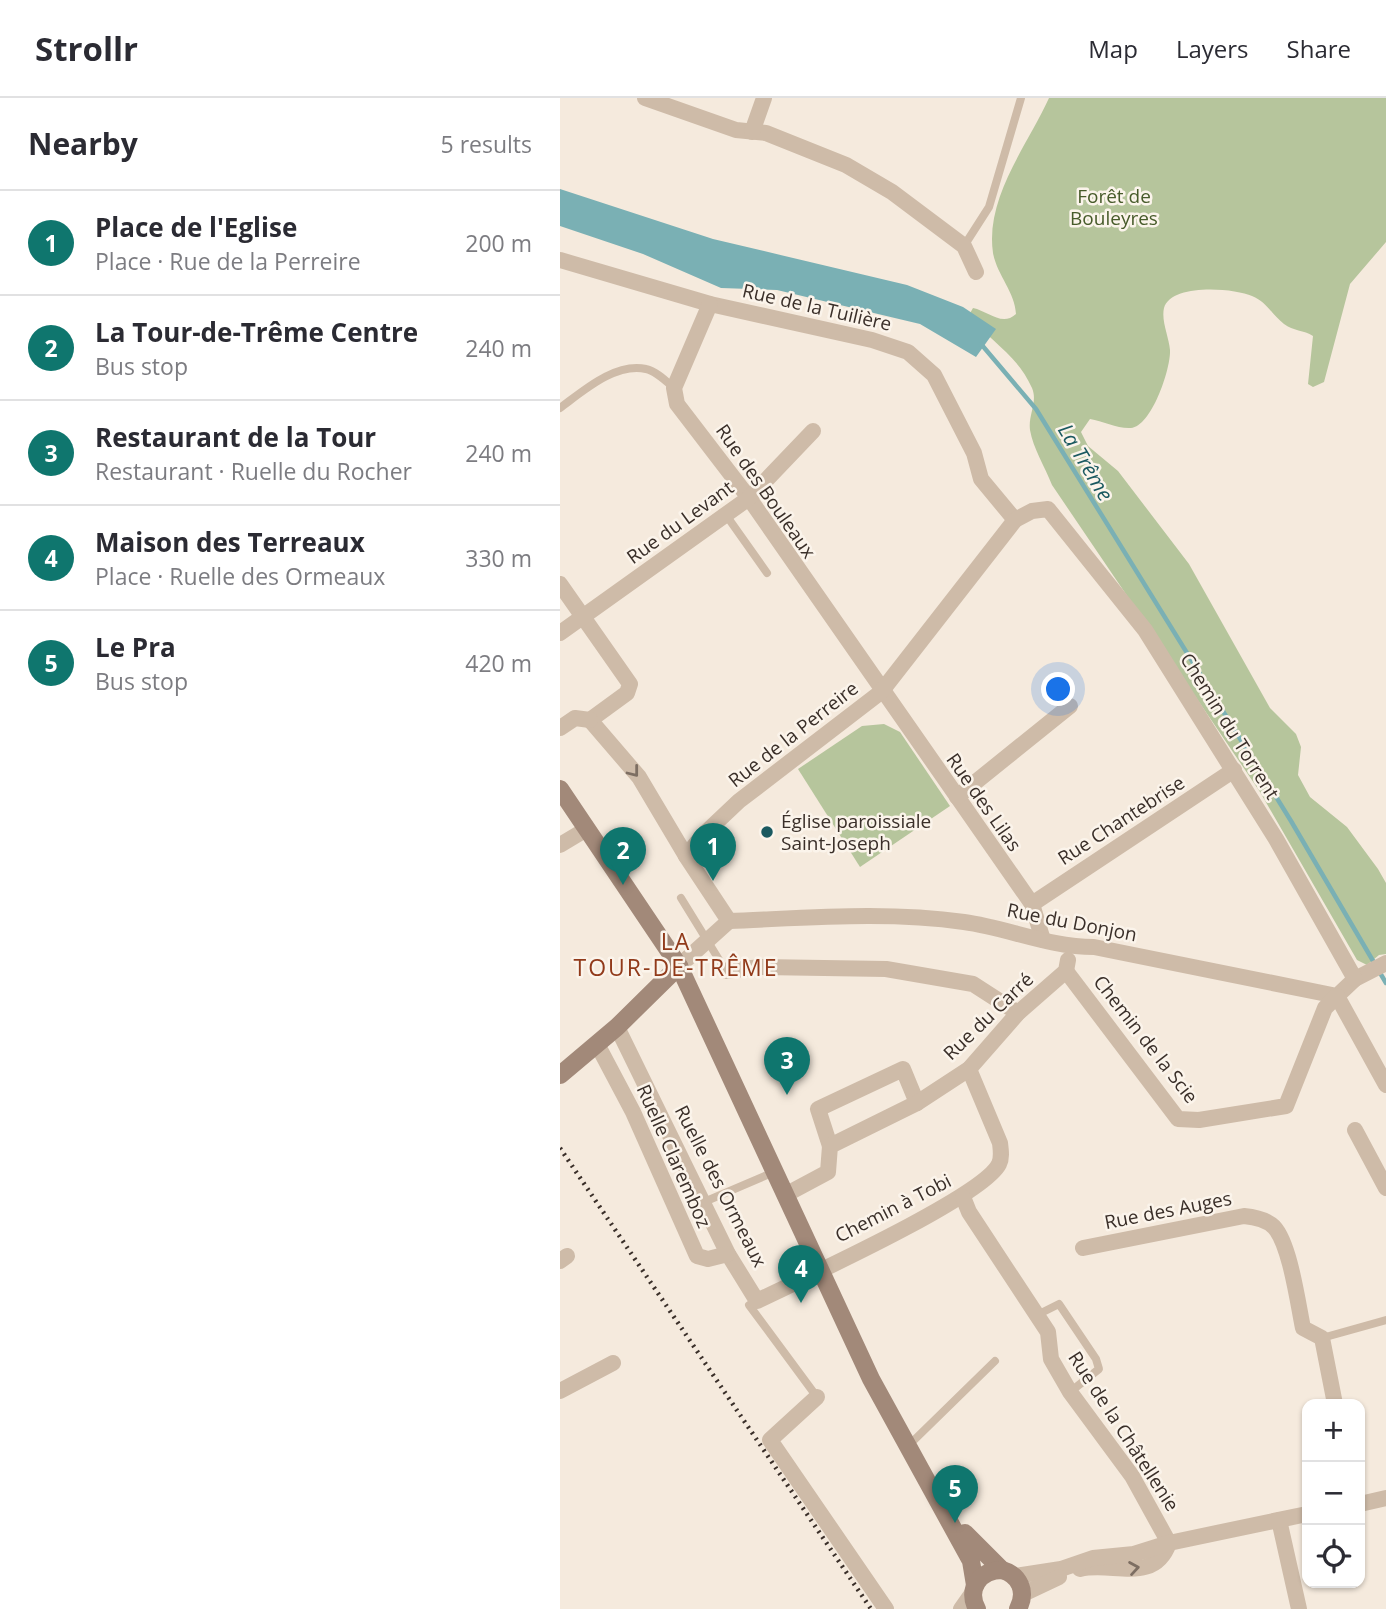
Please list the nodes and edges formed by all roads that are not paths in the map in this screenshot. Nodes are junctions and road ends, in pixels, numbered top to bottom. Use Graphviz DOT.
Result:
graph roads {
  1 [pos="645,98"];
  2 [pos="764,98"];
  3 [pos="1021,98"];
  4 [pos="752,132"];
  5 [pos="964,246"];
  6 [pos="560,260"];
  7 [pos="976,272"];
  8 [pos="710,304"];
  9 [pos="674,388"];
  10 [pos="560,408"];
  11 [pos="813,431"];
  12 [pos="749,498"];
  13 [pos="726,515"];
  14 [pos="1015,520"];
  15 [pos="766,573"];
  16 [pos="560,584"];
  17 [pos="583,617"];
  18 [pos="560,633"];
  19 [pos="881,692"];
  20 [pos="1070,706"];
  21 [pos="590,720"];
  22 [pos="560,728"];
  23 [pos="1234,770"];
  24 [pos="560,789"];
  25 [pos="957,797"];
  26 [pos="585,830"];
  27 [pos="560,845"];
  28 [pos="686,856"];
  29 [pos="681,898"];
  30 [pos="1031,904"];
  31 [pos="729,921"];
  32 [pos="709,939"];
  33 [pos="1043,940"];
  34 [pos="1071,947"];
  35 [pos="1386,963"];
  36 [pos="679,967"];
  37 [pos="726,971"];
  38 [pos="1066,971"];
  39 [pos="1360,977"];
  40 [pos="1337,996"];
  41 [pos="1018,1013"];
  42 [pos="617,1027"];
  43 [pos="597,1044"];
  44 [pos="969,1069"];
  45 [pos="560,1076"];
  46 [pos="1386,1085"];
  47 [pos="917,1103"];
  48 [pos="1355,1130"];
  49 [pos="830,1146"];
  50 [pos="774,1172"];
  51 [pos="1386,1188"];
  52 [pos="785,1195"];
  53 [pos="963,1197"];
  54 [pos="704,1202"];
  55 [pos="1083,1248"];
  56 [pos="728,1254"];
  57 [pos="820,1270"];
  58 [pos="757,1301"];
  59 [pos="1037,1315"];
  60 [pos="1386,1320"];
  61 [pos="1322,1338"];
  62 [pos="995,1361"];
  63 [pos="613,1363"];
  64 [pos="560,1391"];
  65 [pos="1070,1392"];
  66 [pos="817,1397"];
  67 [pos="1334,1399"];
  68 [pos="907,1447"];
  69 [pos="1386,1498"];
  70 [pos="1365,1503"];
  71 [pos="1302,1515"];
  72 [pos="949,1517"];
  73 [pos="1279,1520"];
  74 [pos="1169,1543"];
  75 [pos="1008,1573"];
  76 [pos="975,1595"];
  77 [pos="1021,1601"];
  78 [pos="886,1609"];
  79 [pos="961,1609"];
  80 [pos="1299,1609"];
  1 -- 4 [label="street"];
  2 -- 4 [label="street"];
  3 -- 5 [label="lane"];
  4 -- 5 [label="street"];
  5 -- 7 [label="street"];
  6 -- 8 [label="street, Rue de la Tuilière"];
  8 -- 9 [label="street"];
  8 -- 14 [label="street, Rue de la Tuilière"];
  9 -- 10 [label="lane"];
  9 -- 12 [label="street, Rue des Bouleaux"];
  11 -- 12 [label="street, Rue du Levant"];
  12 -- 13 [label="street, Rue du Levant"];
  12 -- 19 [label="street, Rue des Bouleaux"];
  13 -- 15 [label="lane"];
  13 -- 17 [label="street, Rue du Levant"];
  14 -- 19 [label="street, Rue de la Perreire"];
  14 -- 23 [label="street, Chemin du Torrent"];
  16 -- 17 [label="street"];
  17 -- 18 [label="street, Rue du Levant"];
  17 -- 21 [label="street"];
  19 -- 25 [label="street, Rue des Lilas"];
  19 -- 28 [label="street, Rue de la Perreire"];
  20 -- 25 [label="street"];
  21 -- 22 [label="street"];
  21 -- 28 [label="street, one-way"];
  23 -- 30 [label="street, Rue Chantebrise"];
  23 -- 39 [label="street, Chemin du Torrent"];
  24 -- 26 [label="main road"];
  25 -- 30 [label="street, Rue des Lilas"];
  26 -- 27 [label="street"];
  26 -- 36 [label="main road"];
  28 -- 31 [label="street"];
  29 -- 32 [label="lane"];
  30 -- 33 [label="street, Rue des Lilas"];
  31 -- 32 [label="street"];
  31 -- 33 [label="street, Rue du Donjon"];
  32 -- 36 [label="street"];
  32 -- 37 [label="lane"];
  33 -- 34 [label="street, Rue du Donjon"];
  34 -- 38 [label="street"];
  34 -- 40 [label="street, Rue du Donjon"];
  35 -- 39 [label="street"];
  36 -- 42 [label="main road"];
  36 -- 50 [label="main road"];
  37 -- 41 [label="street"];
  38 -- 40 [label="street, Chemin de la Scie"];
  38 -- 41 [label="street, Rue du Carré"];
  39 -- 40 [label="street"];
  40 -- 46 [label="street"];
  41 -- 44 [label="street, Rue du Carré"];
  42 -- 43 [label="main road"];
  42 -- 54 [label="street, Ruelle des Ormeaux"];
  43 -- 45 [label="main road"];
  43 -- 56 [label="street, Ruelle Claremboz"];
  44 -- 47 [label="street, Rue du Carré"];
  44 -- 53 [label="street, Chemin à Tobi"];
  47 -- 49 [label="street, Rue du Carré"];
  47 -- 49 [label="street"];
  48 -- 51 [label="street"];
  49 -- 52 [label="street"];
  50 -- 52 [label="main road"];
  50 -- 54 [label="lane"];
  52 -- 57 [label="main road"];
  53 -- 57 [label="street, Chemin à Tobi"];
  53 -- 59 [label="street, Rue de la Châtellenie"];
  54 -- 56 [label="street, Ruelle des Ormeaux"];
  55 -- 61 [label="street, Rue des Auges"];
  56 -- 58 [label="street, Ruelle des Ormeaux"];
  57 -- 58 [label="street"];
  57 -- 68 [label="main road"];
  58 -- 66 [label="lane"];
  59 -- 65 [label="street, Rue de la Châtellenie"];
  59 -- 65 [label="lane"];
  60 -- 61 [label="lane"];
  61 -- 67 [label="street"];
  62 -- 68 [label="lane"];
  63 -- 64 [label="street"];
  65 -- 74 [label="street, Rue de la Châtellenie"];
  66 -- 78 [label="street"];
  68 -- 72 [label="main road"];
  69 -- 70 [label="street"];
  71 -- 73 [label="street"];
  72 -- 75 [label="main road"];
  72 -- 76 [label="main road"];
  73 -- 74 [label="street"];
  73 -- 80 [label="street"];
  74 -- 75 [label="street"];
  77 -- 74 [label="street, one-way"];
  75 -- 76 [label="main road"];
  75 -- 77 [label="main road"];
  76 -- 79 [label="street"];
}
